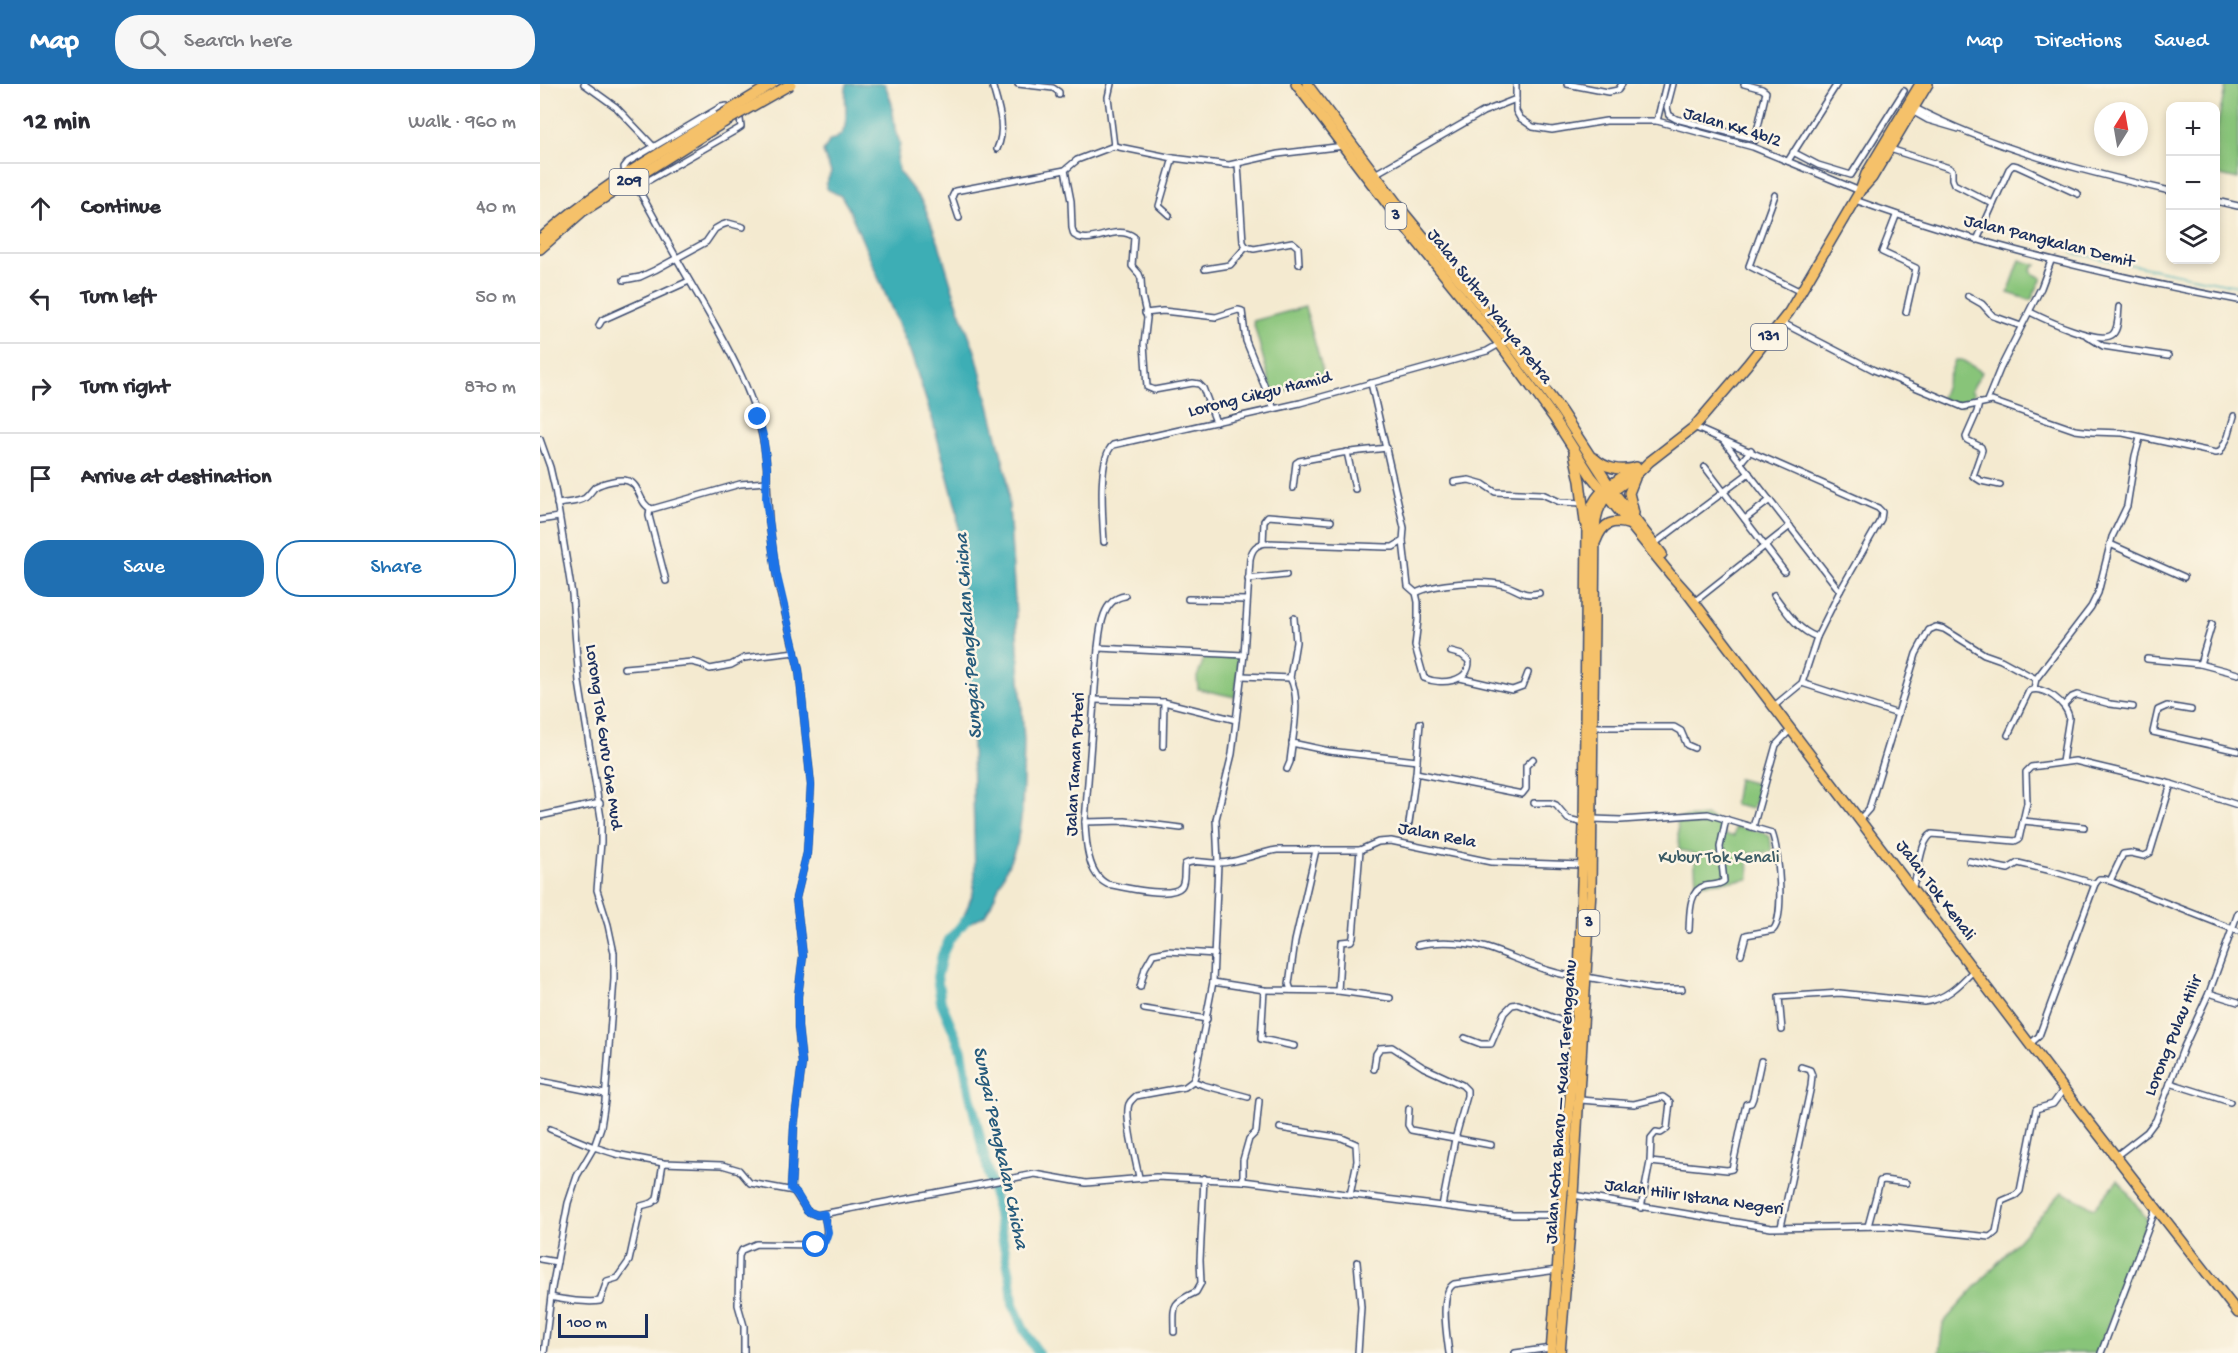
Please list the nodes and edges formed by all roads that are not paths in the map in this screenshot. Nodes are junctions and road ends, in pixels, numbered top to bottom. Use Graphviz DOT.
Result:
graph roads {
  1 [pos="584,84"];
  2 [pos="597,84"];
  3 [pos="772,84"];
  4 [pos="791,84"];
  5 [pos="992,84"];
  6 [pos="1018,84"];
  7 [pos="1111,84"];
  8 [pos="1296,84"];
  9 [pos="1307,84"];
  10 [pos="1516,84"];
  11 [pos="1567,84"];
  12 [pos="1622,84"];
  13 [pos="1666,84"];
  14 [pos="1673,84"];
  15 [pos="1744,84"];
  16 [pos="1837,84"];
  17 [pos="1920,84"];
  18 [pos="1929,84"];
  19 [pos="592,90"];
  20 [pos="1904,91"];
  21 [pos="1059,95"];
  22 [pos="1516,99"];
  23 [pos="1910,108"];
  24 [pos="1669,115"];
  25 [pos="1893,119"];
  26 [pos="721,120"];
  27 [pos="1659,121"];
  28 [pos="1755,140"];
  29 [pos="1344,146"];
  30 [pos="654,147"];
  31 [pos="1114,147"];
  32 [pos="1753,147"];
  33 [pos="997,149"];
  34 [pos="1890,149"];
  35 [pos="1794,152"];
  36 [pos="1173,158"];
  37 [pos="1788,161"];
  38 [pos="1238,164"];
  39 [pos="1065,170"];
  40 [pos="1375,174"];
  41 [pos="632,181"];
  42 [pos="2166,190"];
  43 [pos="2078,194"];
  44 [pos="1775,195"];
  45 [pos="1858,196"];
  46 [pos="2220,202"];
  47 [pos="1993,204"];
  48 [pos="2238,206"];
  49 [pos="1169,215"];
  50 [pos="1896,216"];
  51 [pos="959,218"];
  52 [pos="743,227"];
  53 [pos="540,239"];
  54 [pos="1977,240"];
  55 [pos="1246,247"];
  56 [pos="540,249"];
  57 [pos="676,257"];
  58 [pos="2051,261"];
  59 [pos="1299,264"];
  60 [pos="1204,269"];
  61 [pos="624,279"];
  62 [pos="689,281"];
  63 [pos="1801,292"];
  64 [pos="1968,296"];
  65 [pos="2238,300"];
  66 [pos="2119,307"];
  67 [pos="1906,312"];
  68 [pos="2030,312"];
  69 [pos="1145,313"];
  70 [pos="1781,322"];
  71 [pos="599,325"];
  72 [pos="2021,326"];
  73 [pos="2086,334"];
  74 [pos="1504,342"];
  75 [pos="2168,356"];
  76 [pos="1371,383"];
  77 [pos="1987,401"];
  78 [pos="1979,403"];
  79 [pos="1274,409"];
  80 [pos="2234,416"];
  81 [pos="1216,422"];
  82 [pos="1694,427"];
  83 [pos="1722,438"];
  84 [pos="2140,438"];
  85 [pos="540,440"];
  86 [pos="1387,448"];
  87 [pos="1573,448"];
  88 [pos="1586,450"];
  89 [pos="1751,450"];
  90 [pos="1347,452"];
  91 [pos="1741,462"];
  92 [pos="1705,467"];
  93 [pos="1636,470"];
  94 [pos="1749,473"];
  95 [pos="766,482"];
  96 [pos="1454,482"];
  97 [pos="2000,485"];
  98 [pos="1293,488"];
  99 [pos="1355,489"];
  100 [pos="1608,491"];
  101 [pos="1724,492"];
  102 [pos="1770,500"];
  103 [pos="557,504"];
  104 [pos="1583,504"];
  105 [pos="650,508"];
  106 [pos="560,517"];
  107 [pos="1744,519"];
  108 [pos="540,520"];
  109 [pos="1331,520"];
  110 [pos="1631,525"];
  111 [pos="1790,526"];
  112 [pos="1643,530"];
  113 [pos="1403,541"];
  114 [pos="1104,542"];
  115 [pos="1263,543"];
  116 [pos="1591,544"];
  117 [pos="1654,544"];
  118 [pos="2110,544"];
  119 [pos="1765,546"];
  120 [pos="1784,571"];
  121 [pos="1286,575"];
  122 [pos="2184,577"];
  123 [pos="1248,579"];
  124 [pos="666,581"];
  125 [pos="1840,591"];
  126 [pos="1416,593"];
  127 [pos="1539,593"];
  128 [pos="1774,594"];
  129 [pos="1125,596"];
  130 [pos="1691,598"];
  131 [pos="1188,599"];
  132 [pos="1247,600"];
  133 [pos="1294,618"];
  134 [pos="2212,624"];
  135 [pos="1817,637"];
  136 [pos="1098,648"];
  137 [pos="795,652"];
  138 [pos="1451,652"];
  139 [pos="1244,655"];
  140 [pos="2147,659"];
  141 [pos="2200,664"];
  142 [pos="624,668"];
  143 [pos="1528,673"];
  144 [pos="2238,674"];
  145 [pos="1242,676"];
  146 [pos="1290,678"];
  147 [pos="1460,678"];
  148 [pos="2036,679"];
  149 [pos="1802,683"];
  150 [pos="2034,688"];
  151 [pos="1094,700"];
  152 [pos="1164,702"];
  153 [pos="2064,705"];
  154 [pos="1774,706"];
  155 [pos="2133,707"];
  156 [pos="2191,710"];
  157 [pos="1898,714"];
  158 [pos="1236,720"];
  159 [pos="1420,723"];
  160 [pos="1594,727"];
  161 [pos="1791,729"];
  162 [pos="2008,735"];
  163 [pos="1292,742"];
  164 [pos="1163,746"];
  165 [pos="1694,748"];
  166 [pos="2238,751"];
  167 [pos="1533,759"];
  168 [pos="1417,761"];
  169 [pos="2062,762"];
  170 [pos="1287,769"];
  171 [pos="1416,773"];
  172 [pos="2171,784"];
  173 [pos="600,803"];
  174 [pos="1534,803"];
  175 [pos="2238,805"];
  176 [pos="540,816"];
  177 [pos="1726,819"];
  178 [pos="1860,819"];
  179 [pos="1589,821"];
  180 [pos="2023,821"];
  181 [pos="1085,822"];
  182 [pos="1409,823"];
  183 [pos="1752,826"];
  184 [pos="2084,827"];
  185 [pos="1181,828"];
  186 [pos="1316,850"];
  187 [pos="1360,850"];
  188 [pos="1969,861"];
  189 [pos="1218,863"];
  190 [pos="1582,866"];
  191 [pos="2110,880"];
  192 [pos="2095,884"];
  193 [pos="1912,888"];
  194 [pos="2238,913"];
  195 [pos="2231,928"];
  196 [pos="1689,930"];
  197 [pos="2238,931"];
  198 [pos="1418,945"];
  199 [pos="1215,954"];
  200 [pos="1741,954"];
  201 [pos="1974,970"];
  202 [pos="1582,977"];
  203 [pos="1213,982"];
  204 [pos="1140,987"];
  205 [pos="1682,989"];
  206 [pos="1264,990"];
  207 [pos="1291,990"];
  208 [pos="1338,991"];
  209 [pos="2209,993"];
  210 [pos="1390,998"];
  211 [pos="2238,1002"];
  212 [pos="1144,1009"];
  213 [pos="1207,1020"];
  214 [pos="1575,1026"];
  215 [pos="1782,1030"];
  216 [pos="1465,1038"];
  217 [pos="2030,1044"];
  218 [pos="1294,1046"];
  219 [pos="1761,1061"];
  220 [pos="1801,1067"];
  221 [pos="1374,1069"];
  222 [pos="540,1081"];
  223 [pos="1193,1081"];
  224 [pos="2170,1083"];
  225 [pos="2064,1089"];
  226 [pos="605,1094"];
  227 [pos="1248,1097"];
  228 [pos="1580,1100"];
  229 [pos="1259,1101"];
  230 [pos="2230,1102"];
  231 [pos="1409,1110"];
  232 [pos="550,1128"];
  233 [pos="1280,1128"];
  234 [pos="1455,1139"];
  235 [pos="1491,1145"];
  236 [pos="594,1147"];
  237 [pos="2116,1156"];
  238 [pos="1650,1162"];
  239 [pos="663,1163"];
  240 [pos="1139,1177"];
  241 [pos="1204,1178"];
  242 [pos="1243,1180"];
  243 [pos="1906,1183"];
  244 [pos="791,1189"];
  245 [pos="1350,1195"];
  246 [pos="1573,1195"];
  247 [pos="1442,1206"];
  248 [pos="1641,1208"];
  249 [pos="2156,1208"];
  250 [pos="824,1214"];
  251 [pos="1562,1215"];
  252 [pos="1868,1226"];
  253 [pos="1781,1227"];
  254 [pos="540,1259"];
  255 [pos="557,1262"];
  256 [pos="1357,1262"];
  257 [pos="1557,1270"];
  258 [pos="551,1297"];
  259 [pos="2238,1313"];
  260 [pos="1174,1332"];
  261 [pos="1554,1351"];
  262 [pos="544,1353"];
  263 [pos="744,1353"];
  264 [pos="1358,1353"];
  265 [pos="1449,1353"];
  266 [pos="1515,1353"];
  267 [pos="2101,1353"];
  1 -- 19 [label="street"];
  2 -- 19 [label="street"];
  3 -- 26 [label="main road, 209, bridge"];
  4 -- 26 [label="main road, 209, bridge"];
  5 -- 33 [label="street"];
  6 -- 21 [label="street"];
  7 -- 31 [label="street"];
  8 -- 29 [label="main road, Jalan Sultan Yahya Petra / 3"];
  9 -- 40 [label="main road, Jalan Sultan Yahya Petra / 3"];
  10 -- 22 [label="street, Jalan KK 4b/2"];
  11 -- 12 [label="street"];
  13 -- 27 [label="street"];
  14 -- 24 [label="street"];
  15 -- 28 [label="street"];
  16 -- 35 [label="street"];
  17 -- 23 [label="main road, 131"];
  18 -- 23 [label="main road, 131"];
  19 -- 30 [label="street"];
  20 -- 25 [label="street, Jalan KK 4b/2"];
  22 -- 27 [label="street, Jalan KK 4b/2"];
  22 -- 40 [label="street"];
  23 -- 25 [label="main road, 131"];
  23 -- 34 [label="main road, 131"];
  23 -- 42 [label="street"];
  24 -- 27 [label="street"];
  24 -- 28 [label="street"];
  25 -- 35 [label="street, Jalan KK 4b/2"];
  25 -- 45 [label="main road, 131"];
  26 -- 41 [label="main road, 209"];
  27 -- 32 [label="street, Jalan KK 4b/2"];
  28 -- 32 [label="street"];
  29 -- 38 [label="street"];
  29 -- 74 [label="main road, Jalan Sultan Yahya Petra / 3"];
  30 -- 41 [label="street"];
  30 -- 41 [label="street"];
  31 -- 36 [label="street"];
  31 -- 39 [label="street"];
  32 -- 37 [label="street, Jalan KK 4b/2"];
  34 -- 45 [label="main road, 131"];
  34 -- 47 [label="street"];
  35 -- 37 [label="street"];
  36 -- 38 [label="street"];
  36 -- 49 [label="street"];
  37 -- 45 [label="street, Jalan KK 4b/2"];
  38 -- 55 [label="street"];
  39 -- 51 [label="street"];
  39 -- 69 [label="street"];
  40 -- 74 [label="main road, Jalan Sultan Yahya Petra / 3"];
  41 -- 53 [label="main road, 209"];
  41 -- 56 [label="main road, 209"];
  41 -- 57 [label="street"];
  43 -- 47 [label="street"];
  44 -- 63 [label="street"];
  45 -- 50 [label="street, Jalan Pangkalan Demit"];
  45 -- 63 [label="main road, 131"];
  46 -- 48 [label="street"];
  47 -- 54 [label="street"];
  50 -- 54 [label="street, Jalan Pangkalan Demit"];
  50 -- 67 [label="street"];
  52 -- 57 [label="street"];
  54 -- 58 [label="street, Jalan Pangkalan Demit"];
  55 -- 59 [label="street"];
  55 -- 60 [label="street"];
  57 -- 61 [label="street"];
  57 -- 62 [label="street"];
  58 -- 65 [label="street, Jalan Pangkalan Demit"];
  58 -- 68 [label="street"];
  62 -- 71 [label="street"];
  62 -- 95 [label="street"];
  63 -- 70 [label="main road, 131"];
  64 -- 72 [label="street"];
  66 -- 73 [label="street"];
  68 -- 72 [label="street"];
  68 -- 73 [label="street"];
  69 -- 79 [label="street"];
  69 -- 81 [label="street"];
  70 -- 78 [label="street"];
  70 -- 82 [label="main road, 131"];
  72 -- 77 [label="street"];
  73 -- 75 [label="street"];
  74 -- 76 [label="street, Lorong Cikgu Hamid"];
  74 -- 87 [label="main road, Jalan Sultan Yahya Petra / 3"];
  74 -- 88 [label="main road, Jalan Sultan Yahya Petra / 3"];
  76 -- 79 [label="street, Lorong Cikgu Hamid"];
  76 -- 86 [label="street"];
  77 -- 78 [label="street"];
  77 -- 84 [label="street"];
  78 -- 97 [label="street"];
  79 -- 81 [label="street, Lorong Cikgu Hamid"];
  80 -- 84 [label="street"];
  81 -- 114 [label="street, Lorong Cikgu Hamid"];
  82 -- 83 [label="street"];
  82 -- 93 [label="main road, 131"];
  83 -- 89 [label="street"];
  83 -- 91 [label="street"];
  84 -- 118 [label="street"];
  85 -- 103 [label="street, Lorong Tok Guru Che Mud"];
  86 -- 90 [label="street"];
  86 -- 113 [label="street"];
  87 -- 100 [label="main road, Jalan Sultan Yahya Petra / 3"];
  87 -- 104 [label="main road"];
  88 -- 93 [label="main road"];
  88 -- 100 [label="main road, Jalan Sultan Yahya Petra / 3"];
  89 -- 91 [label="street"];
  89 -- 125 [label="street"];
  90 -- 98 [label="street"];
  90 -- 99 [label="street"];
  91 -- 94 [label="street"];
  92 -- 101 [label="street"];
  93 -- 100 [label="main road, 131"];
  93 -- 112 [label="main road"];
  94 -- 101 [label="street"];
  94 -- 102 [label="street"];
  95 -- 105 [label="street"];
  95 -- 137 [label="street"];
  96 -- 104 [label="street"];
  100 -- 110 [label="main road, Jalan Sultan Yahya Petra"];
  100 -- 112 [label="main road, Jalan Tok Kenali"];
  100 -- 116 [label="main road, Jalan Kota Bharu – Kuala Terengganu / 3"];
  101 -- 107 [label="street"];
  101 -- 117 [label="street"];
  102 -- 107 [label="street"];
  102 -- 111 [label="street"];
  103 -- 105 [label="street"];
  103 -- 106 [label="street, Lorong Tok Guru Che Mud"];
  104 -- 116 [label="main road"];
  105 -- 124 [label="street"];
  106 -- 108 [label="street"];
  106 -- 173 [label="street, Lorong Tok Guru Che Mud"];
  107 -- 119 [label="street"];
  109 -- 115 [label="street"];
  110 -- 116 [label="main road"];
  110 -- 130 [label="main road, Jalan Tok Kenali"];
  111 -- 119 [label="street"];
  111 -- 125 [label="street"];
  112 -- 117 [label="main road, Jalan Tok Kenali"];
  113 -- 115 [label="street"];
  113 -- 126 [label="street"];
  115 -- 123 [label="street"];
  116 -- 160 [label="main road, Jalan Kota Bharu – Kuala Terengganu / 3"];
  116 -- 179 [label="main road, Jalan Kota Bharu – Kuala Terengganu / 3"];
  117 -- 130 [label="main road, Jalan Tok Kenali"];
  118 -- 122 [label="street"];
  118 -- 148 [label="street"];
  119 -- 120 [label="street"];
  119 -- 130 [label="street"];
  121 -- 123 [label="street"];
  123 -- 132 [label="street"];
  125 -- 135 [label="street"];
  126 -- 127 [label="street"];
  126 -- 147 [label="street"];
  128 -- 135 [label="street"];
  129 -- 136 [label="street, Jalan Taman Puteri"];
  130 -- 154 [label="main road, Jalan Tok Kenali"];
  131 -- 132 [label="street"];
  132 -- 139 [label="street"];
  133 -- 146 [label="street"];
  134 -- 141 [label="street"];
  135 -- 149 [label="street"];
  136 -- 139 [label="street"];
  136 -- 151 [label="street, Jalan Taman Puteri"];
  137 -- 142 [label="street"];
  137 -- 244 [label="street"];
  138 -- 147 [label="street"];
  139 -- 145 [label="street"];
  140 -- 141 [label="street"];
  141 -- 144 [label="street"];
  143 -- 147 [label="street"];
  145 -- 146 [label="street"];
  145 -- 158 [label="street"];
  146 -- 163 [label="street"];
  148 -- 150 [label="street"];
  148 -- 157 [label="street"];
  149 -- 154 [label="street"];
  149 -- 157 [label="street"];
  150 -- 153 [label="street"];
  150 -- 162 [label="street"];
  151 -- 152 [label="street"];
  151 -- 181 [label="street, Jalan Taman Puteri"];
  152 -- 158 [label="street"];
  152 -- 164 [label="street"];
  153 -- 155 [label="street"];
  153 -- 169 [label="street"];
  154 -- 161 [label="main road, Jalan Tok Kenali"];
  156 -- 166 [label="street"];
  157 -- 178 [label="street"];
  158 -- 189 [label="street"];
  159 -- 168 [label="street"];
  160 -- 165 [label="street"];
  160 -- 179 [label="main road, Jalan Kota Bharu – Kuala Terengganu / 3"];
  161 -- 178 [label="main road, Jalan Tok Kenali"];
  161 -- 183 [label="street"];
  163 -- 168 [label="street"];
  163 -- 170 [label="street"];
  167 -- 171 [label="street"];
  168 -- 171 [label="street"];
  169 -- 172 [label="street"];
  169 -- 180 [label="street"];
  171 -- 182 [label="street"];
  172 -- 175 [label="street"];
  172 -- 191 [label="street"];
  173 -- 176 [label="street"];
  173 -- 226 [label="street, Lorong Tok Guru Che Mud"];
  174 -- 179 [label="street"];
  177 -- 179 [label="street"];
  177 -- 183 [label="street"];
  177 -- 196 [label="street"];
  178 -- 193 [label="main road, Jalan Tok Kenali"];
  179 -- 190 [label="main road, Jalan Kota Bharu – Kuala Terengganu / 3"];
  179 -- 202 [label="main road, Jalan Kota Bharu – Kuala Terengganu / 3"];
  180 -- 184 [label="street"];
  180 -- 193 [label="street"];
  181 -- 185 [label="street"];
  181 -- 189 [label="street, Jalan Taman Puteri"];
  183 -- 200 [label="street"];
  186 -- 187 [label="street, Jalan Rela"];
  186 -- 189 [label="street, Jalan Rela"];
  186 -- 207 [label="street"];
  187 -- 190 [label="street, Jalan Rela"];
  187 -- 208 [label="street"];
  188 -- 192 [label="street"];
  189 -- 199 [label="street"];
  190 -- 202 [label="main road, Jalan Kota Bharu – Kuala Terengganu / 3"];
  191 -- 192 [label="street"];
  191 -- 195 [label="street"];
  192 -- 217 [label="street"];
  193 -- 201 [label="main road, Jalan Tok Kenali"];
  194 -- 195 [label="street, Lorong Pulau Hilir"];
  195 -- 197 [label="street"];
  195 -- 209 [label="street, Lorong Pulau Hilir"];
  198 -- 202 [label="street"];
  199 -- 203 [label="street"];
  199 -- 204 [label="street"];
  201 -- 215 [label="street"];
  201 -- 217 [label="main road, Jalan Tok Kenali"];
  202 -- 205 [label="street"];
  202 -- 214 [label="main road, Jalan Kota Bharu – Kuala Terengganu / 3"];
  202 -- 228 [label="main road, Jalan Kota Bharu – Kuala Terengganu / 3"];
  203 -- 206 [label="street"];
  203 -- 213 [label="street"];
  206 -- 207 [label="street"];
  206 -- 218 [label="street"];
  207 -- 208 [label="street"];
  208 -- 210 [label="street"];
  209 -- 211 [label="street"];
  209 -- 224 [label="street, Lorong Pulau Hilir"];
  212 -- 213 [label="street"];
  213 -- 223 [label="street"];
  214 -- 216 [label="street"];
  214 -- 251 [label="main road, Jalan Kota Bharu – Kuala Terengganu / 3"];
  217 -- 225 [label="main road, Jalan Tok Kenali"];
  219 -- 238 [label="street"];
  220 -- 253 [label="street"];
  221 -- 234 [label="street"];
  222 -- 226 [label="street"];
  223 -- 227 [label="street"];
  223 -- 240 [label="street"];
  224 -- 230 [label="street"];
  224 -- 237 [label="street, Lorong Pulau Hilir"];
  225 -- 237 [label="main road, Jalan Tok Kenali"];
  225 -- 252 [label="street, Jalan Hilir Istana Negeri"];
  226 -- 236 [label="street, Lorong Tok Guru Che Mud"];
  228 -- 238 [label="street"];
  228 -- 246 [label="main road, Jalan Kota Bharu – Kuala Terengganu / 3"];
  229 -- 242 [label="street"];
  231 -- 234 [label="street"];
  232 -- 236 [label="street"];
  233 -- 245 [label="street"];
  234 -- 235 [label="street"];
  234 -- 247 [label="street"];
  236 -- 239 [label="street"];
  236 -- 255 [label="street, Lorong Tok Guru Che Mud"];
  237 -- 249 [label="main road, Jalan Tok Kenali"];
  238 -- 248 [label="street"];
  239 -- 244 [label="street"];
  239 -- 258 [label="street"];
  240 -- 241 [label="street"];
  240 -- 250 [label="street"];
  241 -- 242 [label="street"];
  241 -- 260 [label="street"];
  242 -- 245 [label="street"];
  243 -- 252 [label="street"];
  244 -- 250 [label="street"];
  245 -- 247 [label="street"];
  246 -- 248 [label="street, Jalan Hilir Istana Negeri"];
  246 -- 261 [label="main road, Jalan Kota Bharu – Kuala Terengganu / 3"];
  247 -- 251 [label="street"];
  248 -- 253 [label="street, Jalan Hilir Istana Negeri"];
  249 -- 259 [label="main road, Jalan Tok Kenali"];
  249 -- 267 [label="street"];
  250 -- 263 [label="street"];
  251 -- 257 [label="main road, Jalan Kota Bharu – Kuala Terengganu / 3"];
  252 -- 253 [label="street, Jalan Hilir Istana Negeri"];
  254 -- 255 [label="street"];
  255 -- 258 [label="street, Lorong Tok Guru Che Mud"];
  256 -- 264 [label="street"];
  257 -- 261 [label="main road, Jalan Kota Bharu – Kuala Terengganu / 3"];
  257 -- 265 [label="street"];
  258 -- 262 [label="street, Lorong Tok Guru Che Mud"];
  261 -- 266 [label="street"];
}
